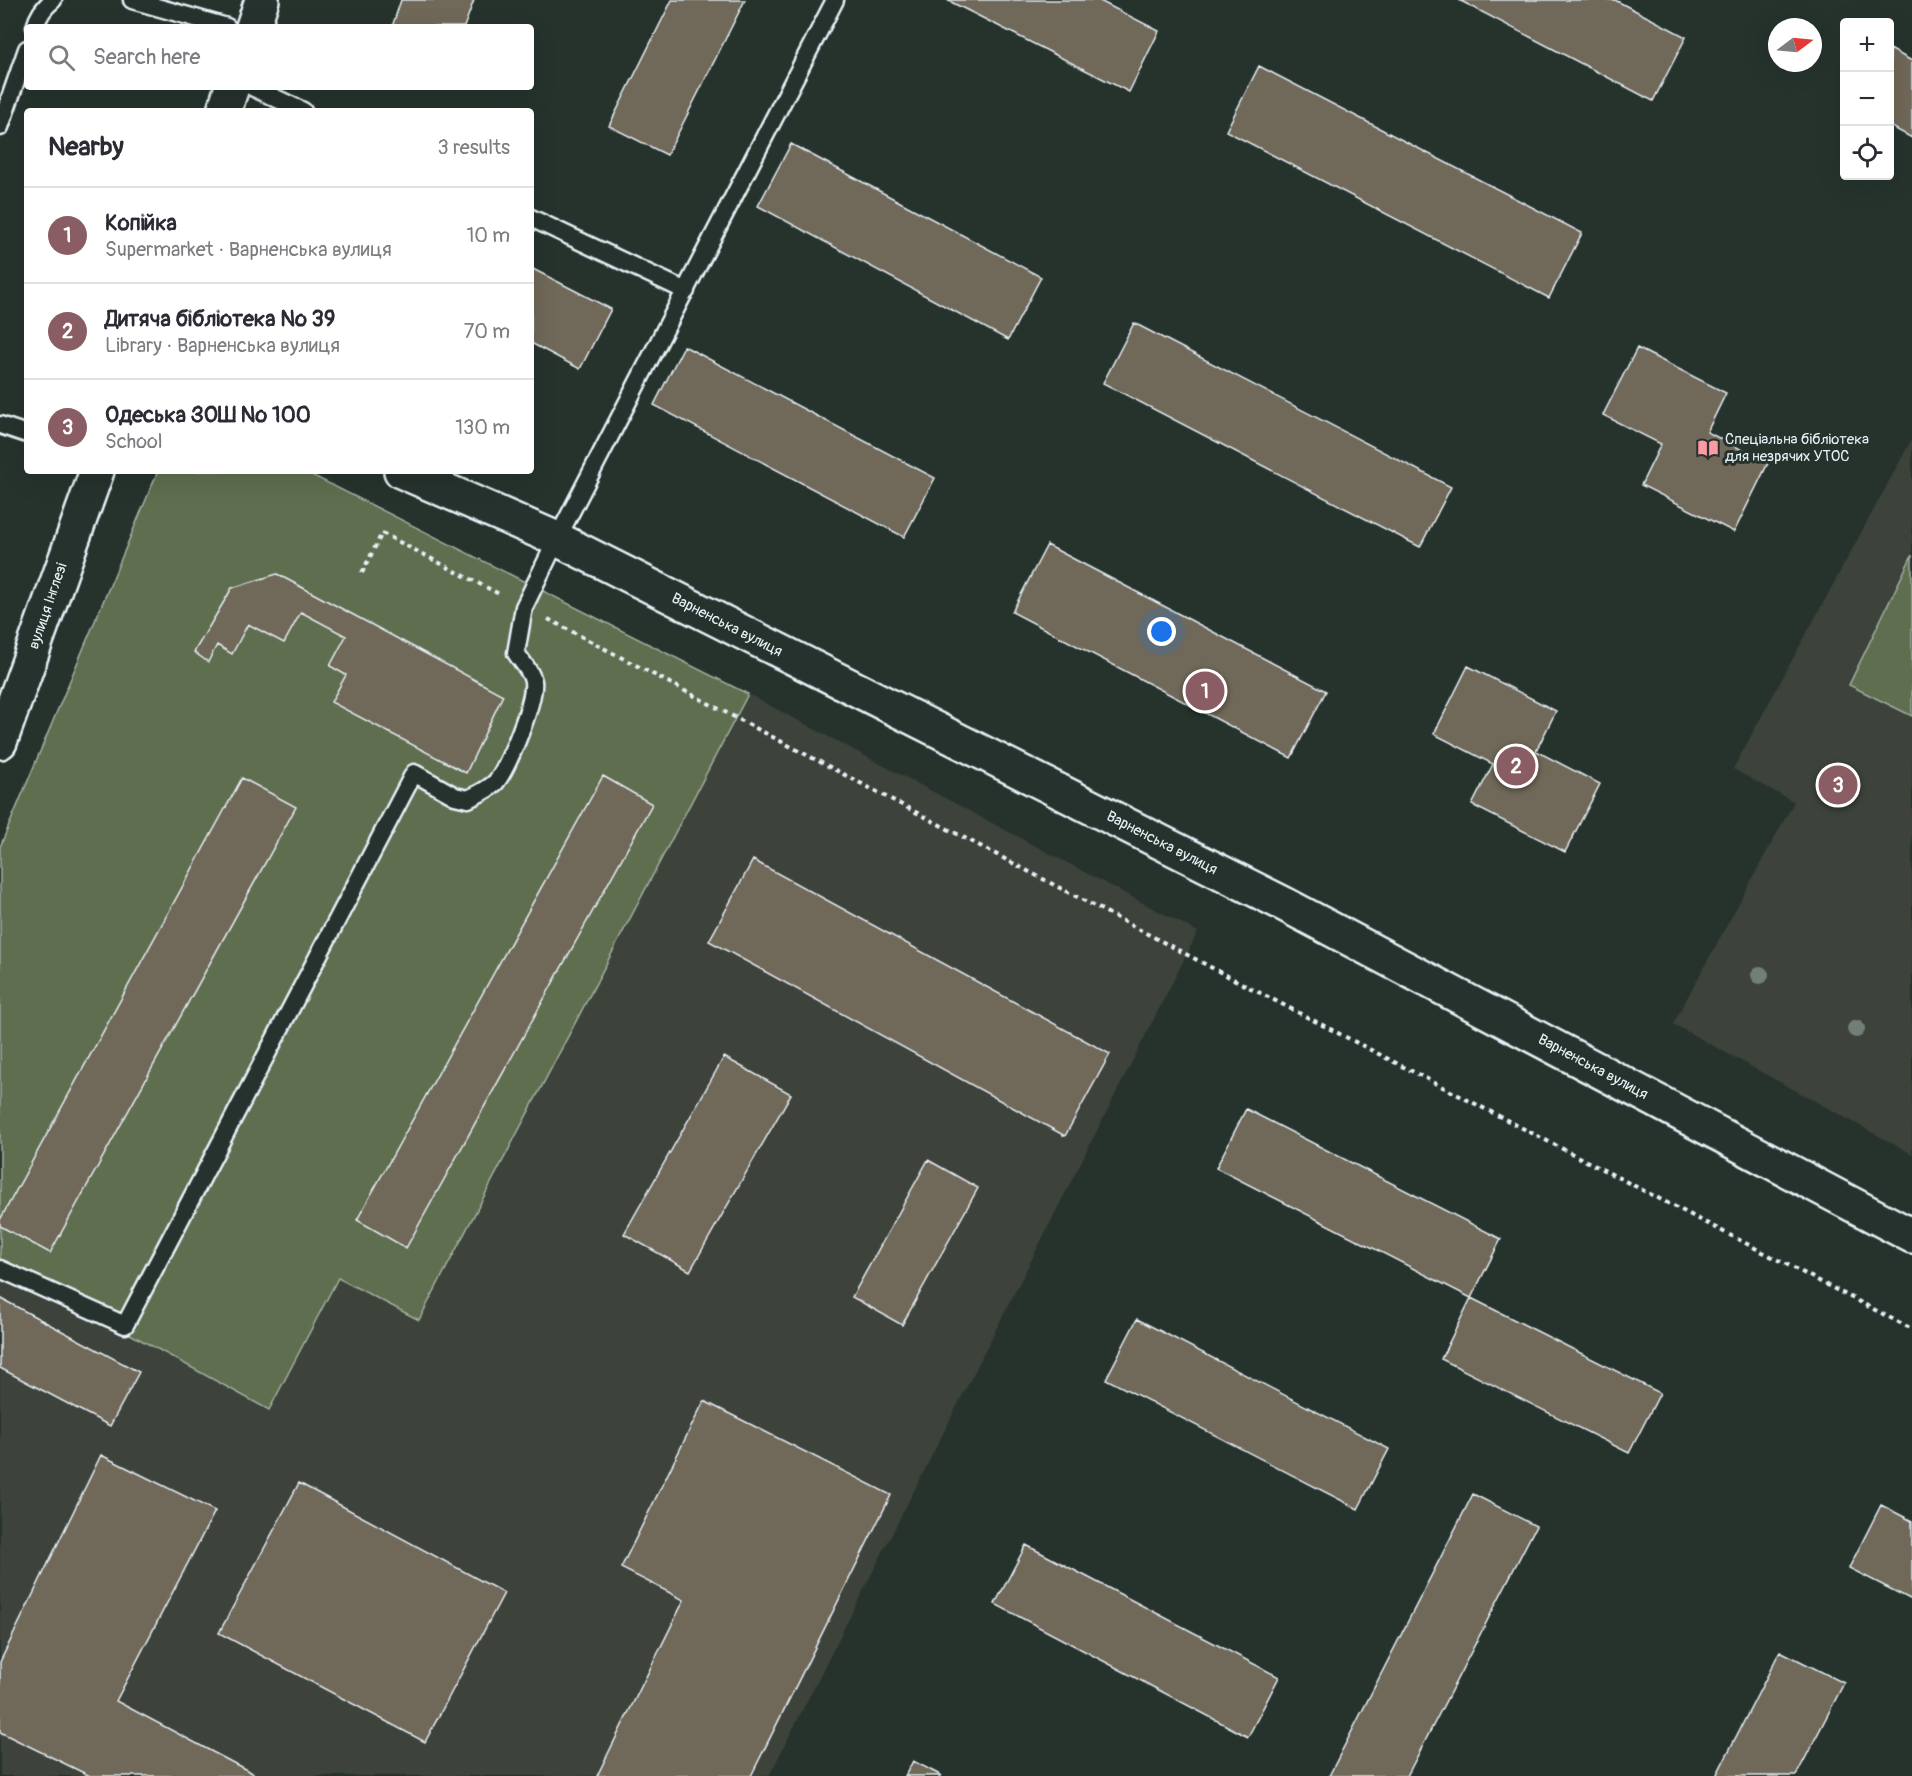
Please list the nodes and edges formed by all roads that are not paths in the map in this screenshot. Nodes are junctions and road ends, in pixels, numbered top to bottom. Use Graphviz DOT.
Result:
graph roads {
  1 [pos="53,0"];
  2 [pos="132,0"];
  3 [pos="262,0"];
  4 [pos="835,0"];
  5 [pos="35,24"];
  6 [pos="216,24"];
  7 [pos="254,24"];
  8 [pos="24,58"];
  9 [pos="231,90"];
  10 [pos="258,90"];
  11 [pos="225,108"];
  12 [pos="297,108"];
  13 [pos="0,127"];
  14 [pos="534,219"];
  15 [pos="686,291"];
  16 [pos="0,425"];
  17 [pos="24,433"];
  18 [pos="96,474"];
  19 [pos="408,474"];
  20 [pos="557,539"];
  21 [pos="0,742"];
  22 [pos="1912,1236"];
  23 [pos="0,1269"];
  1 -- 5 [label="lane"];
  2 -- 6 [label="lane"];
  3 -- 7 [label="street"];
  4 -- 15 [label="lane"];
  8 -- 13 [label="lane"];
  9 -- 11 [label="street"];
  10 -- 12 [label="lane"];
  14 -- 15 [label="lane"];
  15 -- 20 [label="lane"];
  16 -- 17 [label="lane"];
  18 -- 21 [label="street, вулиця Інглезі"];
  19 -- 20 [label="street, Варненська вулиця"];
  20 -- 22 [label="street, Варненська вулиця"];
  20 -- 23 [label="lane"];
}
